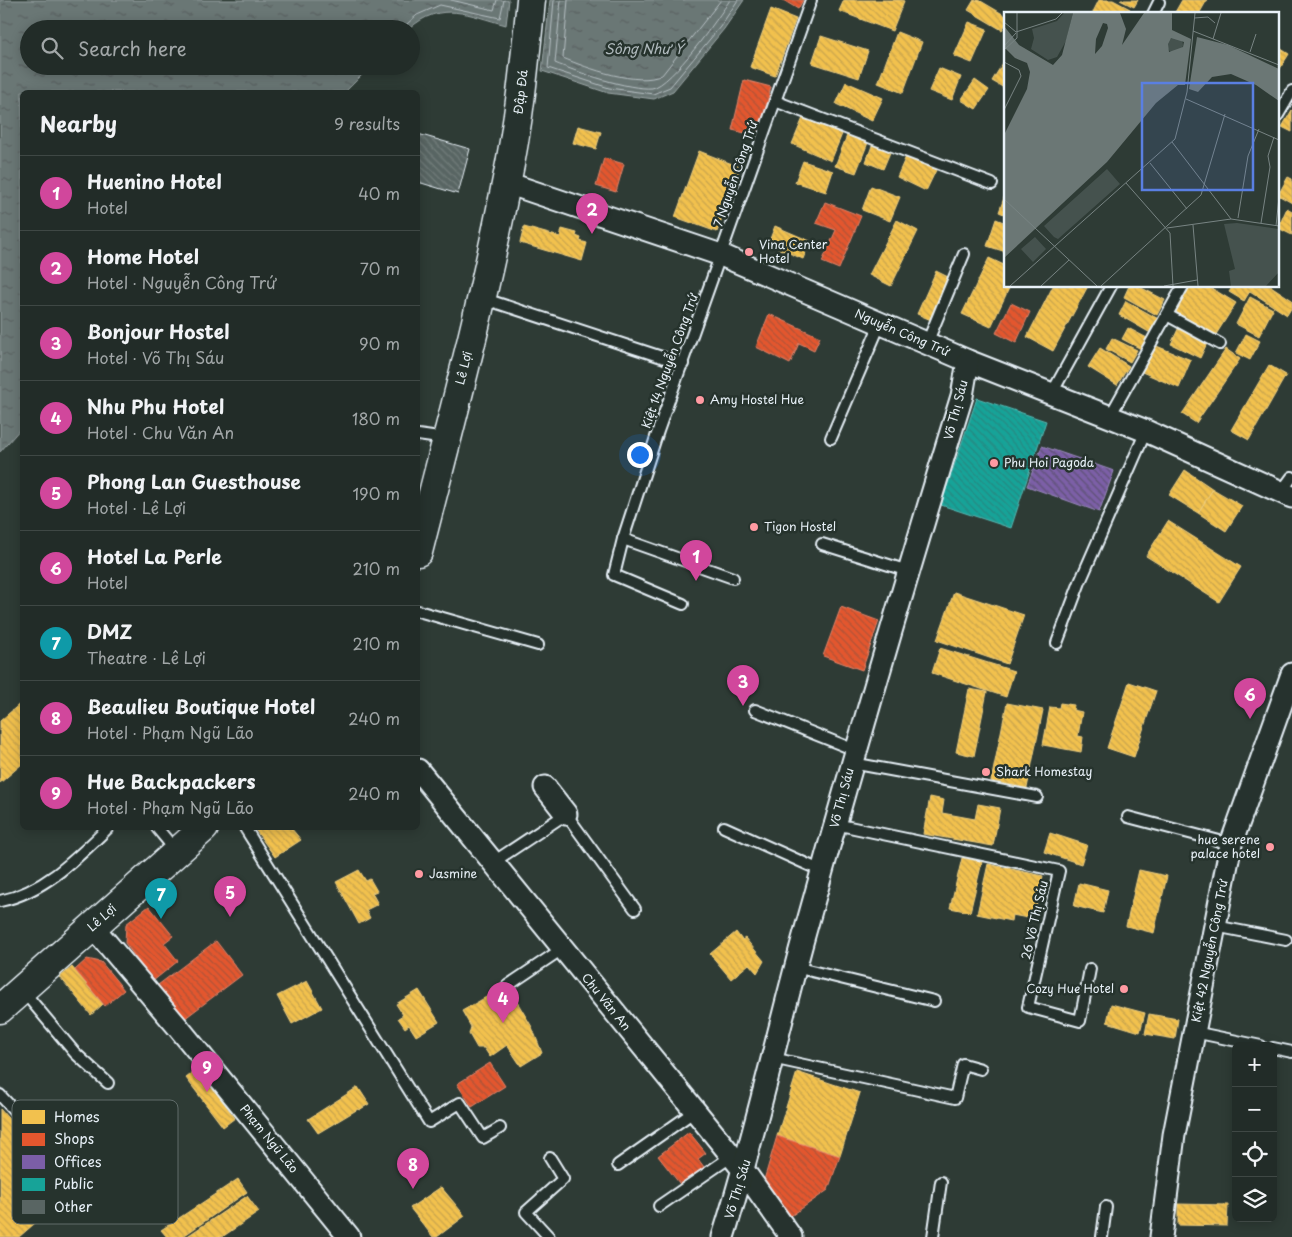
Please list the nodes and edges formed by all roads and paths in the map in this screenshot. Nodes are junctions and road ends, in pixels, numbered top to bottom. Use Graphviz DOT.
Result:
graph roads {
  1 [pos="531,0"];
  2 [pos="811,0"];
  3 [pos="1159,2"];
  4 [pos="1154,12"];
  5 [pos="1292,91"];
  6 [pos="775,101"];
  7 [pos="1280,112"];
  8 [pos="507,183"];
  9 [pos="992,184"];
  10 [pos="964,254"];
  11 [pos="721,255"];
  12 [pos="1111,288"];
  13 [pos="1182,288"];
  14 [pos="482,298"];
  15 [pos="1167,315"];
  16 [pos="880,324"];
  17 [pos="927,343"];
  18 [pos="1220,344"];
  19 [pos="968,361"];
  20 [pos="683,364"];
  21 [pos="1052,393"];
  22 [pos="1110,416"];
  23 [pos="1146,431"];
  24 [pos="420,435"];
  25 [pos="831,438"];
  26 [pos="446,439"];
  27 [pos="1288,489"];
  28 [pos="623,540"];
  29 [pos="420,544"];
  30 [pos="822,544"];
  31 [pos="908,571"];
  32 [pos="733,578"];
  33 [pos="683,604"];
  34 [pos="420,612"];
  35 [pos="1057,643"];
  36 [pos="538,645"];
  37 [pos="1292,674"];
  38 [pos="755,710"];
  39 [pos="853,756"];
  40 [pos="420,773"];
  41 [pos="545,787"];
  42 [pos="1037,797"];
  43 [pos="566,814"];
  44 [pos="1128,817"];
  45 [pos="835,824"];
  46 [pos="724,827"];
  47 [pos="106,830"];
  48 [pos="159,830"];
  49 [pos="202,830"];
  50 [pos="246,830"];
  51 [pos="1232,844"];
  52 [pos="176,851"];
  53 [pos="492,863"];
  54 [pos="822,871"];
  55 [pos="0,901"];
  56 [pos="635,908"];
  57 [pos="1216,926"];
  58 [pos="93,927"];
  59 [pos="1286,940"];
  60 [pos="562,949"];
  61 [pos="796,967"];
  62 [pos="1090,969"];
  63 [pos="507,986"];
  64 [pos="22,990"];
  65 [pos="934,1001"];
  66 [pos="0,1009"];
  67 [pos="1194,1032"];
  68 [pos="1243,1042"];
  69 [pos="1277,1049"];
  70 [pos="1292,1052"];
  71 [pos="772,1058"];
  72 [pos="982,1069"];
  73 [pos="108,1083"];
  74 [pos="0,1095"];
  75 [pos="12,1108"];
  76 [pos="695,1111"];
  77 [pos="500,1128"];
  78 [pos="550,1158"];
  79 [pos="738,1164"];
  80 [pos="618,1165"];
  81 [pos="941,1182"];
  82 [pos="659,1206"];
  83 [pos="1106,1207"];
  84 [pos="348,1237"];
  85 [pos="550,1237"];
  86 [pos="723,1237"];
  87 [pos="791,1237"];
  88 [pos="933,1237"];
  89 [pos="1102,1237"];
  90 [pos="1161,1237"];
  1 -- 8 [label="main road, Đập Đá"];
  2 -- 6 [label="lane, 7 Nguyễn Công Trứ"];
  3 -- 4 [label="lane"];
  5 -- 7 [label="lane"];
  6 -- 9 [label="lane"];
  6 -- 11 [label="lane, 7 Nguyễn Công Trứ"];
  8 -- 11 [label="street, Nguyễn Công Trứ"];
  8 -- 14 [label="main road, Lê Lợi"];
  10 -- 17 [label="lane"];
  11 -- 16 [label="street, Nguyễn Công Trứ"];
  11 -- 20 [label="lane, Kiệt 14 Nguyễn Công Trứ"];
  12 -- 21 [label="lane"];
  13 -- 15 [label="lane"];
  14 -- 20 [label="lane"];
  14 -- 26 [label="main road, Lê Lợi"];
  15 -- 18 [label="lane"];
  15 -- 22 [label="lane"];
  16 -- 17 [label="street, Nguyễn Công Trứ"];
  16 -- 25 [label="lane"];
  17 -- 19 [label="street, Nguyễn Công Trứ"];
  19 -- 21 [label="street, Nguyễn Công Trứ"];
  19 -- 31 [label="street, Võ Thị Sáu"];
  20 -- 28 [label="lane, Kiệt 14 Nguyễn Công Trứ"];
  21 -- 22 [label="street, Nguyễn Công Trứ"];
  22 -- 23 [label="street, Nguyễn Công Trứ"];
  23 -- 27 [label="street, Nguyễn Công Trứ"];
  23 -- 35 [label="lane"];
  24 -- 26 [label="lane"];
  26 -- 29 [label="main road, Lê Lợi"];
  28 -- 32 [label="lane"];
  28 -- 33 [label="lane, Kiệt 14 Nguyễn Công Trứ"];
  30 -- 31 [label="lane"];
  31 -- 39 [label="street, Võ Thị Sáu"];
  34 -- 36 [label="lane"];
  37 -- 51 [label="street, Kiệt 42 Nguyễn Công Trứ"];
  38 -- 39 [label="lane"];
  39 -- 42 [label="lane"];
  39 -- 45 [label="street, Võ Thị Sáu"];
  40 -- 53 [label="street, Chu Văn An"];
  41 -- 43 [label="street"];
  43 -- 53 [label="lane"];
  43 -- 56 [label="lane"];
  44 -- 51 [label="lane"];
  45 -- 54 [label="street, Võ Thị Sáu"];
  45 -- 62 [label="lane, 26 Võ Thị Sáu"];
  46 -- 54 [label="lane"];
  47 -- 55 [label="lane"];
  48 -- 52 [label="lane"];
  49 -- 52 [label="main road, Lê Lợi"];
  50 -- 77 [label="lane"];
  51 -- 57 [label="street, Kiệt 42 Nguyễn Công Trứ"];
  52 -- 58 [label="main road, Lê Lợi"];
  53 -- 60 [label="street, Chu Văn An"];
  54 -- 61 [label="street, Võ Thị Sáu"];
  57 -- 59 [label="lane"];
  57 -- 67 [label="street, Kiệt 42 Nguyễn Công Trứ"];
  58 -- 64 [label="main road, Lê Lợi"];
  58 -- 84 [label="street, Phạm Ngũ Lão"];
  60 -- 63 [label="lane"];
  60 -- 76 [label="street, Chu Văn An"];
  61 -- 65 [label="lane"];
  61 -- 71 [label="street, Võ Thị Sáu"];
  64 -- 66 [label="main road, Lê Lợi"];
  64 -- 73 [label="lane"];
  67 -- 68 [label="lane"];
  67 -- 90 [label="street, Kiệt 42 Nguyễn Công Trứ"];
  69 -- 70 [label="lane"];
  71 -- 72 [label="lane"];
  71 -- 79 [label="street, Võ Thị Sáu"];
  74 -- 75 [label="lane"];
  76 -- 79 [label="street, Chu Văn An"];
  76 -- 80 [label="lane"];
  78 -- 85 [label="lane"];
  79 -- 82 [label="lane"];
  79 -- 86 [label="street, Võ Thị Sáu"];
  79 -- 87 [label="street, Chu Văn An"];
  81 -- 88 [label="lane"];
  83 -- 89 [label="lane"];
}
